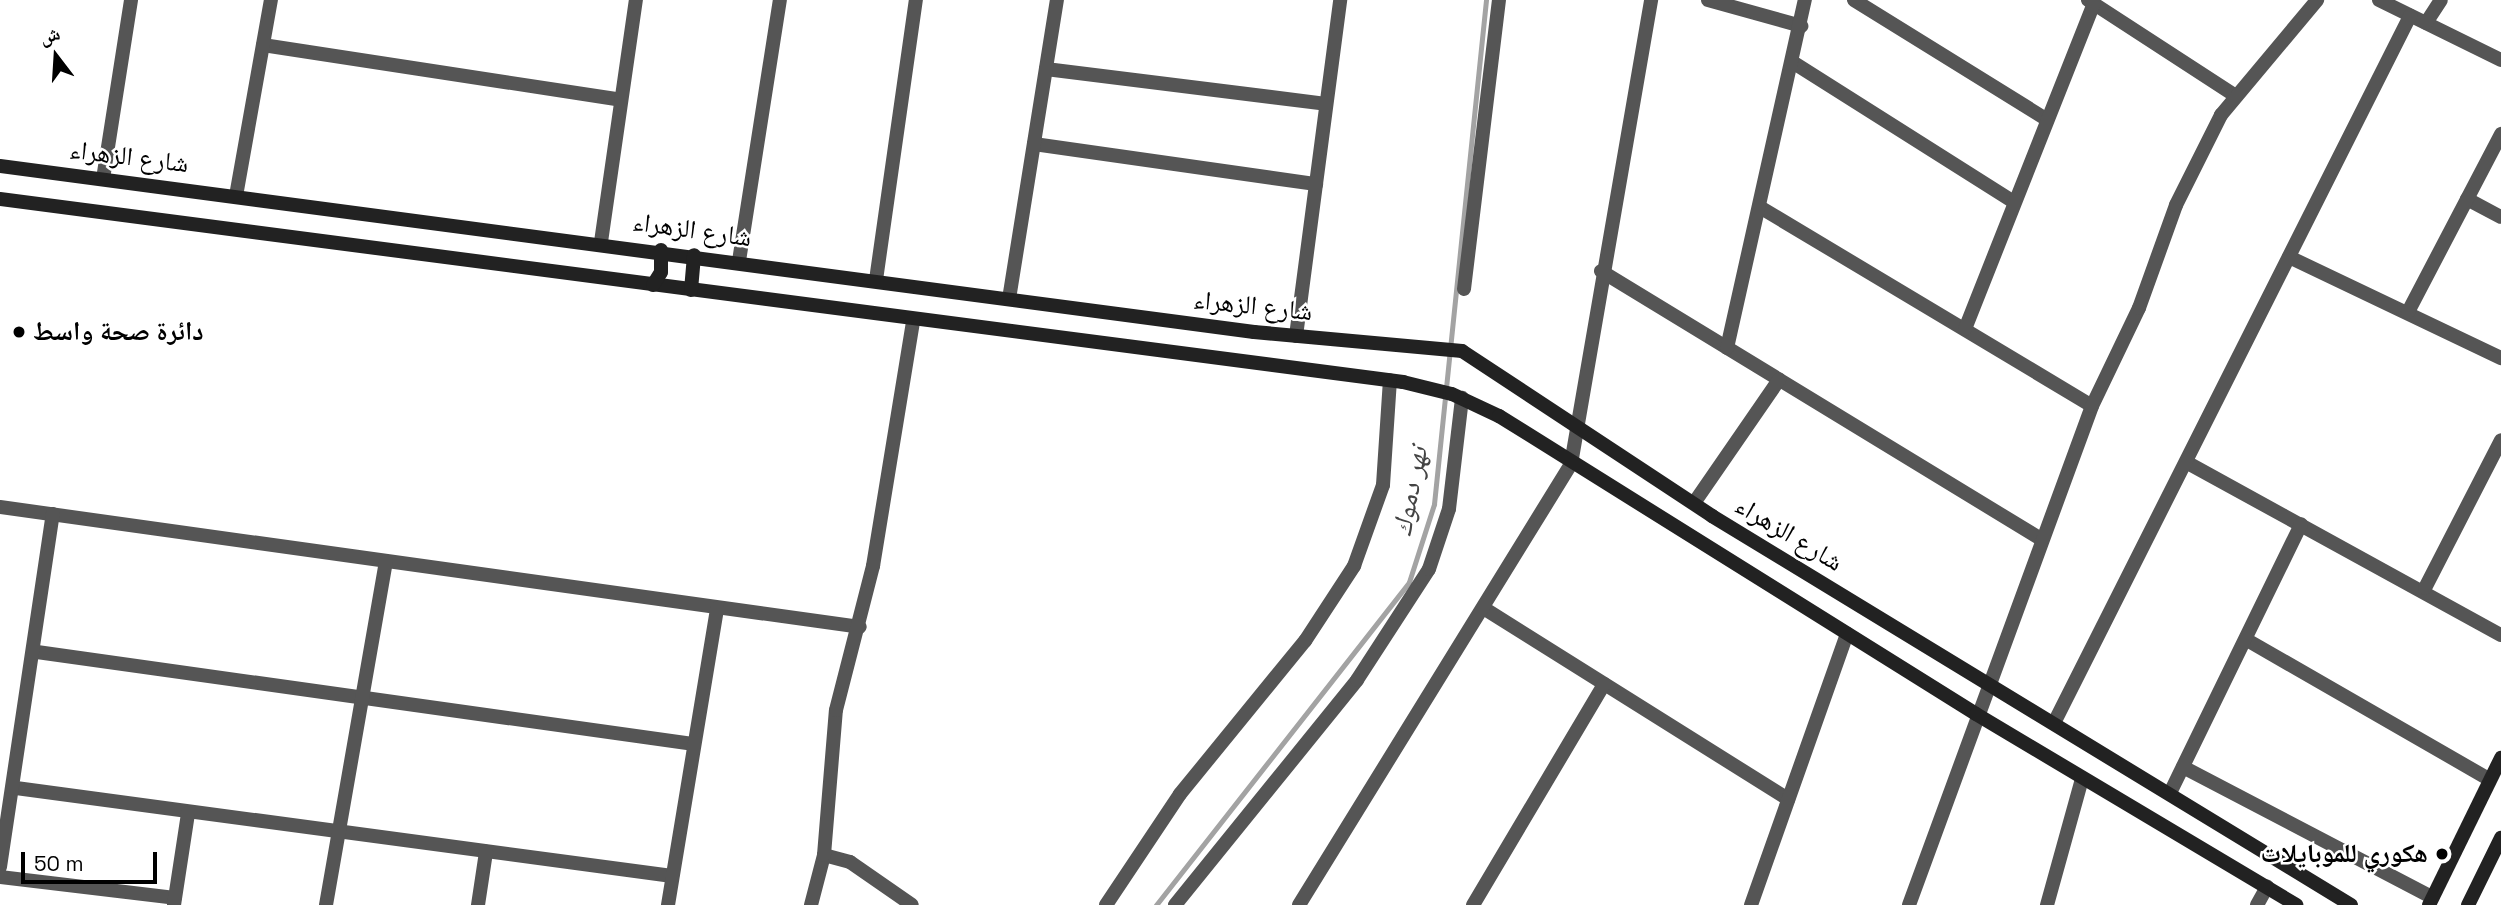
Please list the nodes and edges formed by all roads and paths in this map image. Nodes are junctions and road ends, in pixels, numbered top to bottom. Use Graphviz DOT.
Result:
graph roads {
  1 [pos="131,0"];
  2 [pos="271,0"];
  3 [pos="636,0"];
  4 [pos="780,0"];
  5 [pos="916,0"];
  6 [pos="1057,0"];
  7 [pos="1340,0"];
  8 [pos="1499,0"];
  9 [pos="1651,0"];
  10 [pos="1708,0"];
  11 [pos="1805,0"];
  12 [pos="1854,0"];
  13 [pos="2318,0"];
  14 [pos="2379,0"];
  15 [pos="2441,0"];
  16 [pos="2091,2"];
  17 [pos="2410,16"];
  18 [pos="2426,23"];
  19 [pos="1801,26"];
  20 [pos="263,45"];
  21 [pos="2501,60"];
  22 [pos="1794,63"];
  23 [pos="1046,69"];
  24 [pos="2236,96"];
  25 [pos="621,100"];
  26 [pos="1326,104"];
  27 [pos="2046,119"];
  28 [pos="2501,134"];
  29 [pos="1034,144"];
  30 [pos="0,166"];
  31 [pos="103,179"];
  32 [pos="1316,184"];
  33 [pos="236,196"];
  34 [pos="0,199"];
  35 [pos="2467,199"];
  36 [pos="2012,201"];
  37 [pos="1763,209"];
  38 [pos="2501,217"];
  39 [pos="601,242"];
  40 [pos="661,250"];
  41 [pos="694,255"];
  42 [pos="2289,257"];
  43 [pos="739,261"];
  44 [pos="1601,271"];
  45 [pos="876,280"];
  46 [pos="653,285"];
  47 [pos="1464,289"];
  48 [pos="691,290"];
  49 [pos="1009,299"];
  50 [pos="2408,312"];
  51 [pos="913,321"];
  52 [pos="1965,329"];
  53 [pos="1296,336"];
  54 [pos="1727,348"];
  55 [pos="2501,359"];
  56 [pos="1779,380"];
  57 [pos="1397,381"];
  58 [pos="1457,396"];
  59 [pos="2092,406"];
  60 [pos="1576,421"];
  61 [pos="2501,440"];
  62 [pos="2186,462"];
  63 [pos="1571,464"];
  64 [pos="1694,503"];
  65 [pos="0,507"];
  66 [pos="53,514"];
  67 [pos="2301,524"];
  68 [pos="2041,539"];
  69 [pos="386,561"];
  70 [pos="2426,588"];
  71 [pos="717,607"];
  72 [pos="1485,609"];
  73 [pos="860,628"];
  74 [pos="1847,634"];
  75 [pos="2501,635"];
  76 [pos="2247,640"];
  77 [pos="37,652"];
  78 [pos="1987,683"];
  79 [pos="1604,684"];
  80 [pos="362,698"];
  81 [pos="1976,715"];
  82 [pos="2054,723"];
  83 [pos="693,744"];
  84 [pos="2501,758"];
  85 [pos="2183,767"];
  86 [pos="2082,779"];
  87 [pos="2490,780"];
  88 [pos="16,788"];
  89 [pos="2169,793"];
  90 [pos="1788,799"];
  91 [pos="188,813"];
  92 [pos="339,832"];
  93 [pos="2501,838"];
  94 [pos="486,852"];
  95 [pos="824,855"];
  96 [pos="0,867"];
  97 [pos="672,876"];
  98 [pos="0,877"];
  99 [pos="2267,887"];
  100 [pos="174,901"];
  101 [pos="2430,901"];
  102 [pos="326,905"];
  103 [pos="478,905"];
  104 [pos="668,905"];
  105 [pos="811,905"];
  106 [pos="912,905"];
  107 [pos="1106,905"];
  108 [pos="1175,905"];
  109 [pos="1299,905"];
  110 [pos="1473,905"];
  111 [pos="1751,905"];
  112 [pos="1909,905"];
  113 [pos="2046,905"];
  114 [pos="2257,905"];
  115 [pos="2296,905"];
  116 [pos="2351,905"];
  117 [pos="2468,905"];
  1 -- 31 [label="street"];
  2 -- 20 [label="street"];
  3 -- 25 [label="street"];
  4 -- 43 [label="street"];
  5 -- 45 [label="street"];
  6 -- 23 [label="street"];
  7 -- 26 [label="street"];
  8 -- 47 [label="street"];
  9 -- 44 [label="street"];
  10 -- 19 [label="street"];
  11 -- 19 [label="street"];
  12 -- 27 [label="street"];
  13 -- 24 [label="street"];
  14 -- 17 [label="street"];
  15 -- 18 [label="street"];
  16 -- 24 [label="street"];
  16 -- 27 [label="street"];
  17 -- 18 [label="street"];
  17 -- 42 [label="street"];
  18 -- 21 [label="street"];
  19 -- 22 [label="street"];
  20 -- 25 [label="street"];
  20 -- 33 [label="street"];
  22 -- 36 [label="street"];
  22 -- 37 [label="street"];
  23 -- 26 [label="street"];
  23 -- 29 [label="street"];
  24 -- 59 [label="street"];
  25 -- 39 [label="street"];
  26 -- 32 [label="street"];
  27 -- 36 [label="street"];
  28 -- 35 [label="street"];
  29 -- 32 [label="street"];
  29 -- 49 [label="street"];
  30 -- 31 [label="main road, شارع الزهراء"];
  31 -- 33 [label="main road, شارع الزهراء"];
  32 -- 53 [label="street"];
  33 -- 39 [label="main road, شارع الزهراء"];
  34 -- 46 [label="main road, شارع الزهراء"];
  35 -- 38 [label="street"];
  35 -- 50 [label="street"];
  36 -- 52 [label="street"];
  37 -- 52 [label="street"];
  37 -- 54 [label="street"];
  39 -- 40 [label="main road, شارع الزهراء"];
  40 -- 41 [label="main road, شارع الزهراء"];
  40 -- 46 [label="main road"];
  41 -- 43 [label="main road, شارع الزهراء"];
  41 -- 48 [label="main road"];
  42 -- 50 [label="street"];
  42 -- 62 [label="street"];
  43 -- 45 [label="main road, شارع الزهراء"];
  44 -- 54 [label="street"];
  44 -- 60 [label="street"];
  45 -- 49 [label="main road, شارع الزهراء"];
  46 -- 48 [label="main road, شارع الزهراء"];
  48 -- 51 [label="main road, شارع الزهراء"];
  49 -- 53 [label="main road, شارع الزهراء"];
  50 -- 55 [label="street"];
  51 -- 57 [label="main road, شارع الزهراء"];
  51 -- 73 [label="street"];
  52 -- 59 [label="street"];
  53 -- 60 [label="main road, شارع الزهراء"];
  54 -- 56 [label="street"];
  56 -- 64 [label="street"];
  56 -- 68 [label="street"];
  57 -- 58 [label="main road, شارع الزهراء"];
  57 -- 107 [label="street"];
  58 -- 63 [label="main road, شارع الزهراء"];
  58 -- 108 [label="street"];
  59 -- 68 [label="street"];
  60 -- 63 [label="street"];
  60 -- 64 [label="main road, شارع الزهراء"];
  61 -- 70 [label="street"];
  62 -- 67 [label="street"];
  62 -- 82 [label="street"];
  63 -- 72 [label="street"];
  63 -- 74 [label="main road, شارع الزهراء"];
  64 -- 78 [label="main road, شارع الزهراء"];
  65 -- 66 [label="street"];
  66 -- 69 [label="street"];
  66 -- 77 [label="street"];
  67 -- 70 [label="street"];
  67 -- 76 [label="street"];
  68 -- 78 [label="street"];
  69 -- 71 [label="street"];
  69 -- 80 [label="street"];
  70 -- 75 [label="street"];
  71 -- 73 [label="street"];
  71 -- 83 [label="street"];
  72 -- 79 [label="street"];
  72 -- 109 [label="street"];
  73 -- 95 [label="street"];
  74 -- 81 [label="main road, شارع الزهراء"];
  74 -- 90 [label="street"];
  76 -- 85 [label="street"];
  76 -- 87 [label="street"];
  77 -- 80 [label="street"];
  77 -- 88 [label="street"];
  78 -- 81 [label="street"];
  78 -- 82 [label="main road, شارع الزهراء"];
  79 -- 90 [label="street"];
  79 -- 110 [label="street"];
  80 -- 83 [label="street"];
  80 -- 92 [label="street"];
  81 -- 86 [label="main road, شارع الزهراء"];
  81 -- 112 [label="street"];
  82 -- 89 [label="main road, شارع الزهراء"];
  83 -- 97 [label="street"];
  84 -- 87 [label="main road"];
  85 -- 89 [label="street"];
  85 -- 101 [label="street"];
  86 -- 99 [label="main road, شارع الزهراء"];
  86 -- 113 [label="street"];
  87 -- 101 [label="main road"];
  88 -- 91 [label="street"];
  88 -- 96 [label="street"];
  89 -- 116 [label="main road, شارع الزهراء"];
  90 -- 111 [label="street"];
  91 -- 92 [label="street"];
  91 -- 100 [label="street"];
  92 -- 94 [label="street"];
  92 -- 102 [label="street"];
  93 -- 117 [label="main road"];
  94 -- 97 [label="street"];
  94 -- 103 [label="street"];
  95 -- 105 [label="street"];
  95 -- 106 [label="street"];
  97 -- 104 [label="street"];
  98 -- 100 [label="street"];
  99 -- 114 [label="street"];
  99 -- 115 [label="main road, شارع الزهراء"];
}
